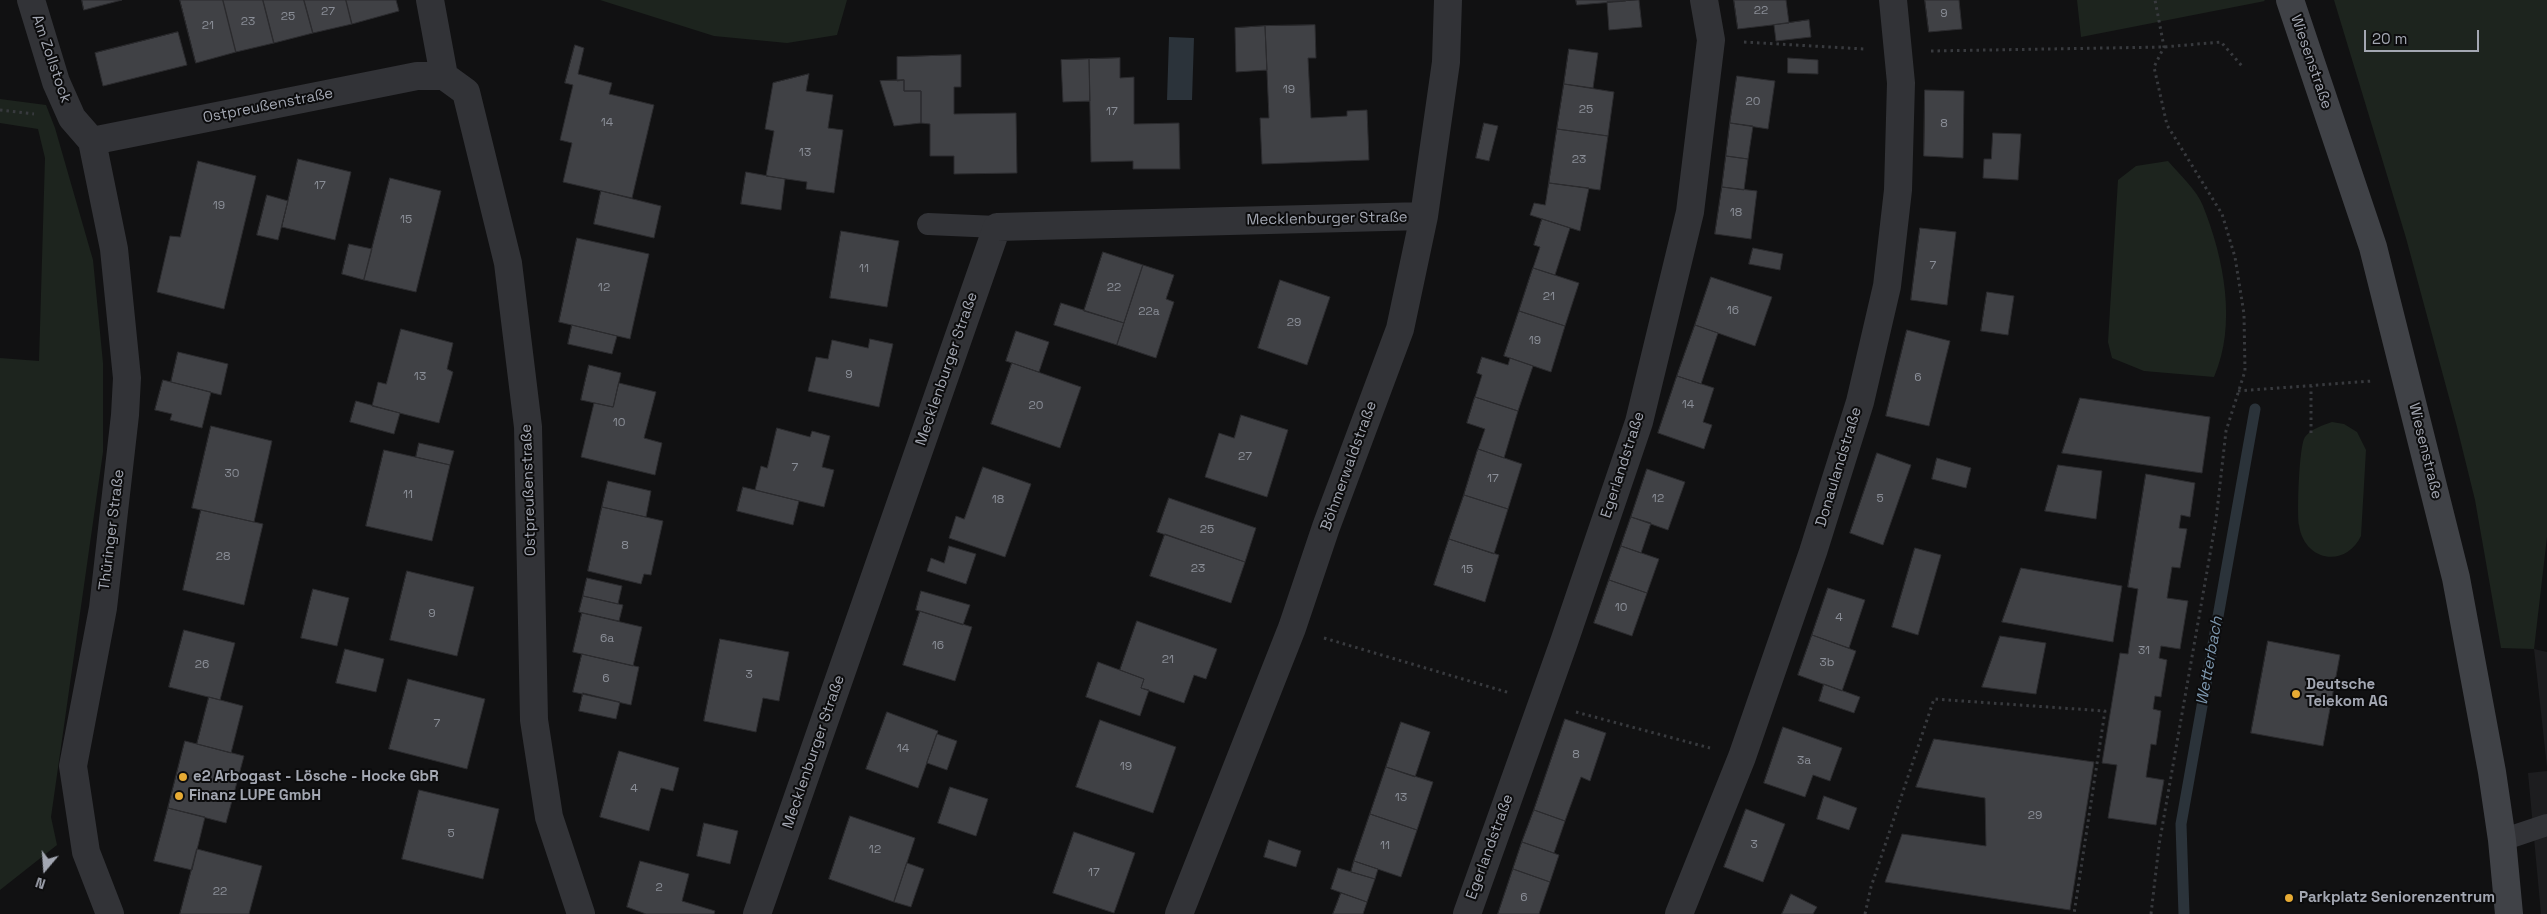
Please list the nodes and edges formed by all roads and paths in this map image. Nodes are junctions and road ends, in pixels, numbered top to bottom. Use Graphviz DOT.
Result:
graph roads {
  1 [pos="31,0"];
  2 [pos="430,0"];
  3 [pos="1448,0"];
  4 [pos="1704,0"];
  5 [pos="1893,0"];
  6 [pos="2155,0"];
  7 [pos="2290,0"];
  8 [pos="1711,40"];
  9 [pos="2164,47"];
  10 [pos="1898,51"];
  11 [pos="2242,66"];
  12 [pos="444,76"];
  13 [pos="92,141"];
  14 [pos="1424,216"];
  15 [pos="928,224"];
  16 [pos="997,227"];
  17 [pos="2407,378"];
  18 [pos="2311,386"];
  19 [pos="2238,391"];
  20 [pos="2311,433"];
  21 [pos="2547,826"];
  22 [pos="2502,840"];
  23 [pos="110,914"];
  24 [pos="581,914"];
  25 [pos="757,914"];
  26 [pos="1179,914"];
  27 [pos="1467,914"];
  28 [pos="1679,914"];
  29 [pos="1865,914"];
  30 [pos="2074,914"];
  31 [pos="2151,914"];
  32 [pos="2509,914"];
  1 -- 13 [label="street, Am Zollstock"];
  2 -- 12 [label="street"];
  3 -- 14 [label="street, Böhmerwaldstraße"];
  4 -- 8 [label="street, Egerlandstraße"];
  5 -- 10 [label="street, Donaulandstraße"];
  6 -- 9 [label="path"];
  7 -- 17 [label="main road, Wiesenstraße"];
  8 -- 10 [label="path"];
  8 -- 27 [label="street, Egerlandstraße"];
  9 -- 10 [label="path"];
  9 -- 11 [label="path"];
  9 -- 19 [label="path"];
  10 -- 28 [label="street, Donaulandstraße"];
  12 -- 13 [label="street, Ostpreußenstraße"];
  12 -- 24 [label="street, Ostpreußenstraße"];
  13 -- 23 [label="street, Thüringer Straße"];
  14 -- 16 [label="street, Mecklenburger Straße"];
  14 -- 26 [label="street, Böhmerwaldstraße"];
  15 -- 16 [label="lane"];
  16 -- 25 [label="street, Mecklenburger Straße"];
  17 -- 18 [label="path"];
  17 -- 22 [label="main road, Wiesenstraße"];
  18 -- 19 [label="path"];
  18 -- 20 [label="path"];
  19 -- 31 [label="path"];
  21 -- 22 [label="lane"];
  22 -- 32 [label="main road, Wiesenstraße"];
  29 -- 30 [label="path"];
}
